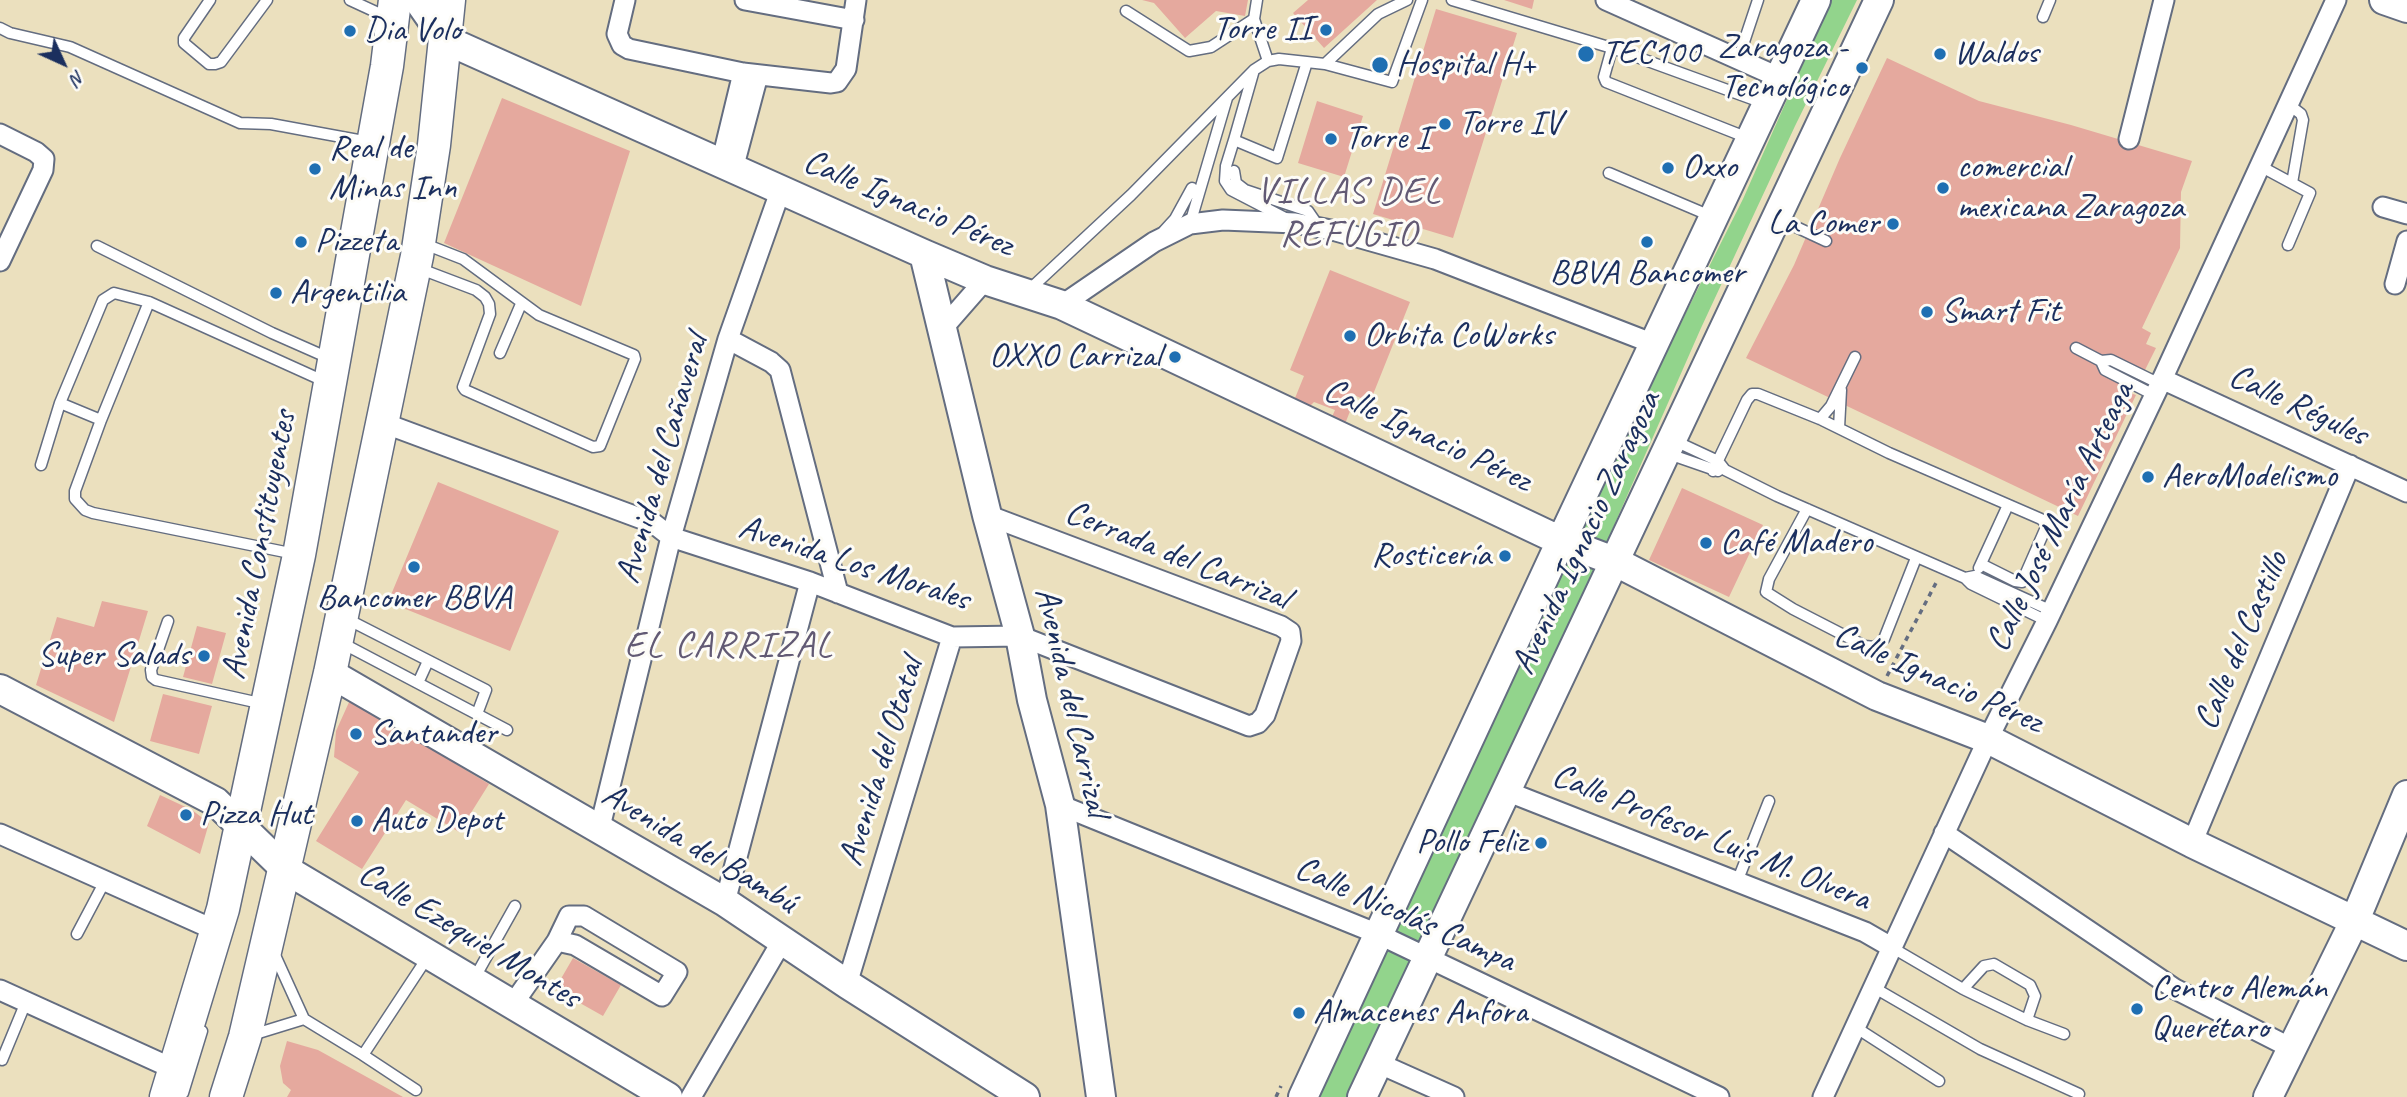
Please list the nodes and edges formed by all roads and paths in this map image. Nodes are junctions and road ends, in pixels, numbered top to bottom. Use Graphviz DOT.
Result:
graph roads {
  1 [pos="210,0"];
  2 [pos="267,0"];
  3 [pos="350,0"];
  4 [pos="418,0"];
  5 [pos="625,0"];
  6 [pos="745,0"];
  7 [pos="1257,0"];
  8 [pos="1407,0"];
  9 [pos="1422,0"];
  10 [pos="1452,0"];
  11 [pos="1606,0"];
  12 [pos="1758,0"];
  13 [pos="1816,0"];
  14 [pos="1878,0"];
  15 [pos="2050,0"];
  16 [pos="2164,0"];
  17 [pos="2336,0"];
  18 [pos="2384,0"];
  19 [pos="2407,8"];
  20 [pos="394,10"];
  21 [pos="855,10"];
  22 [pos="1126,11"];
  23 [pos="2043,17"];
  24 [pos="1254,19"];
  25 [pos="441,23"];
  26 [pos="0,28"];
  27 [pos="1612,48"];
  28 [pos="1738,60"];
  29 [pos="1268,61"];
  30 [pos="1307,62"];
  31 [pos="1325,64"];
  32 [pos="398,68"];
  33 [pos="1254,69"];
  34 [pos="751,74"];
  35 [pos="1778,77"];
  36 [pos="396,82"];
  37 [pos="1228,94"];
  38 [pos="2288,104"];
  39 [pos="1766,105"];
  40 [pos="0,134"];
  41 [pos="1750,139"];
  42 [pos="2129,139"];
  43 [pos="1234,140"];
  44 [pos="373,142"];
  45 [pos="727,166"];
  46 [pos="2260,166"];
  47 [pos="1234,171"];
  48 [pos="1609,173"];
  49 [pos="2291,183"];
  50 [pos="1192,188"];
  51 [pos="781,189"];
  52 [pos="2383,207"];
  53 [pos="2407,214"];
  54 [pos="1713,217"];
  55 [pos="1776,217"];
  56 [pos="1295,223"];
  57 [pos="1190,224"];
  58 [pos="1319,228"];
  59 [pos="1826,241"];
  60 [pos="2407,241"];
  61 [pos="1154,242"];
  62 [pos="2288,245"];
  63 [pos="97,246"];
  64 [pos="417,254"];
  65 [pos="924,254"];
  66 [pos="0,261"];
  67 [pos="985,279"];
  68 [pos="2395,284"];
  69 [pos="1026,292"];
  70 [pos="149,302"];
  71 [pos="521,304"];
  72 [pos="1062,305"];
  73 [pos="943,328"];
  74 [pos="728,339"];
  75 [pos="1654,344"];
  76 [pos="2077,348"];
  77 [pos="500,353"];
  78 [pos="1855,357"];
  79 [pos="333,372"];
  80 [pos="2159,386"];
  81 [pos="1841,387"];
  82 [pos="61,403"];
  83 [pos="377,418"];
  84 [pos="1820,419"];
  85 [pos="100,420"];
  86 [pos="1839,428"];
  87 [pos="1668,446"];
  88 [pos="1717,461"];
  89 [pos="2350,465"];
  90 [pos="41,466"];
  91 [pos="1725,470"];
  92 [pos="1713,471"];
  93 [pos="325,474"];
  94 [pos="2407,492"];
  95 [pos="2008,505"];
  96 [pos="1807,509"];
  97 [pos="987,515"];
  98 [pos="671,537"];
  99 [pos="1561,541"];
  100 [pos="299,555"];
  101 [pos="1916,558"];
  102 [pos="1614,561"];
  103 [pos="1982,564"];
  104 [pos="1943,569"];
  105 [pos="1970,579"];
  106 [pos="810,582"];
  107 [pos="838,593"];
  108 [pos="2050,616"];
  109 [pos="168,621"];
  110 [pos="339,628"];
  111 [pos="1020,636"];
  112 [pos="952,638"];
  113 [pos="290,651"];
  114 [pos="428,661"];
  115 [pos="330,673"];
  116 [pos="418,682"];
  117 [pos="0,689"];
  118 [pos="1877,696"];
  119 [pos="268,705"];
  120 [pos="477,714"];
  121 [pos="507,730"];
  122 [pos="1988,739"];
  123 [pos="1506,791"];
  124 [pos="2407,795"];
  125 [pos="1769,801"];
  126 [pos="1060,805"];
  127 [pos="599,831"];
  128 [pos="1944,833"];
  129 [pos="0,834"];
  130 [pos="249,834"];
  131 [pos="2192,843"];
  132 [pos="281,865"];
  133 [pos="105,881"];
  134 [pos="1737,882"];
  135 [pos="725,902"];
  136 [pos="515,906"];
  137 [pos="2355,920"];
  138 [pos="217,931"];
  139 [pos="77,934"];
  140 [pos="1378,934"];
  141 [pos="268,938"];
  142 [pos="556,941"];
  143 [pos="782,941"];
  144 [pos="2407,946"];
  145 [pos="1891,947"];
  146 [pos="430,955"];
  147 [pos="1428,956"];
  148 [pos="474,981"];
  149 [pos="246,982"];
  150 [pos="847,984"];
  151 [pos="1872,987"];
  152 [pos="1963,989"];
  153 [pos="0,990"];
  154 [pos="26,1002"];
  155 [pos="513,1004"];
  156 [pos="304,1019"];
  157 [pos="2027,1020"];
  158 [pos="204,1025"];
  159 [pos="1855,1027"];
  160 [pos="2064,1034"];
  161 [pos="2291,1048"];
  162 [pos="241,1051"];
  163 [pos="363,1055"];
  164 [pos="2,1060"];
  165 [pos="1378,1063"];
  166 [pos="1940,1081"];
  167 [pos="174,1088"];
  168 [pos="416,1090"];
  169 [pos="2079,1094"];
  170 [pos="226,1097"];
  171 [pos="239,1097"];
  172 [pos="668,1097"];
  173 [pos="691,1097"];
  174 [pos="1025,1097"];
  175 [pos="1101,1097"];
  176 [pos="1303,1097"];
  177 [pos="1362,1097"];
  178 [pos="1454,1097"];
  179 [pos="1719,1097"];
  180 [pos="1823,1097"];
  181 [pos="2268,1097"];
  1 -- 2 [label="lane"];
  3 -- 20 [label="lane"];
  4 -- 25 [label="street"];
  5 -- 34 [label="street"];
  6 -- 21 [label="street"];
  7 -- 24 [label="lane"];
  8 -- 31 [label="lane"];
  9 -- 31 [label="lane"];
  10 -- 27 [label="lane"];
  11 -- 28 [label="street"];
  12 -- 28 [label="lane"];
  13 -- 35 [label="street, Avenida Ignacio Zaragoza"];
  14 -- 55 [label="street, Avenida Ignacio Zaragoza"];
  15 -- 23 [label="lane"];
  16 -- 42 [label="street"];
  17 -- 38 [label="street, Calle José María Arteaga"];
  18 -- 19 [label="street"];
  20 -- 44 [label="main road, Avenida Constituyentes"];
  21 -- 34 [label="street"];
  22 -- 24 [label="lane"];
  24 -- 29 [label="lane"];
  25 -- 45 [label="street, Calle Ignacio Pérez"];
  25 -- 64 [label="main road"];
  26 -- 44 [label="lane"];
  27 -- 39 [label="lane"];
  27 -- 41 [label="lane"];
  28 -- 35 [label="street"];
  29 -- 30 [label="lane"];
  29 -- 33 [label="lane"];
  30 -- 31 [label="lane"];
  30 -- 43 [label="lane"];
  32 -- 36 [label="lane"];
  33 -- 37 [label="lane"];
  33 -- 43 [label="lane"];
  34 -- 45 [label="street"];
  35 -- 39 [label="street, Avenida Ignacio Zaragoza"];
  37 -- 57 [label="lane"];
  37 -- 69 [label="lane"];
  38 -- 46 [label="street, Calle José María Arteaga"];
  38 -- 49 [label="lane"];
  39 -- 41 [label="street, Avenida Ignacio Zaragoza"];
  40 -- 66 [label="street"];
  41 -- 54 [label="street, Avenida Ignacio Zaragoza"];
  43 -- 56 [label="lane"];
  44 -- 79 [label="main road, Avenida Constituyentes"];
  45 -- 51 [label="street, Calle Ignacio Pérez"];
  46 -- 49 [label="lane"];
  46 -- 80 [label="street, Calle José María Arteaga"];
  47 -- 58 [label="lane"];
  48 -- 54 [label="lane"];
  49 -- 62 [label="lane"];
  50 -- 61 [label="lane"];
  51 -- 65 [label="street, Calle Ignacio Pérez"];
  51 -- 74 [label="street, Avenida del Cañaveral"];
  52 -- 53 [label="street"];
  54 -- 75 [label="street, Avenida Ignacio Zaragoza"];
  55 -- 59 [label="lane"];
  55 -- 87 [label="street, Avenida Ignacio Zaragoza"];
  56 -- 57 [label="street"];
  56 -- 58 [label="street"];
  57 -- 61 [label="street"];
  58 -- 75 [label="street"];
  60 -- 68 [label="street"];
  61 -- 72 [label="street"];
  63 -- 79 [label="lane"];
  64 -- 71 [label="lane"];
  64 -- 71 [label="lane"];
  64 -- 83 [label="main road"];
  65 -- 67 [label="street, Calle Ignacio Pérez"];
  65 -- 73 [label="street, Avenida del Carrizal"];
  67 -- 69 [label="street, Calle Ignacio Pérez"];
  67 -- 73 [label="street"];
  69 -- 72 [label="street, Calle Ignacio Pérez"];
  70 -- 79 [label="lane"];
  70 -- 82 [label="lane"];
  70 -- 85 [label="lane"];
  71 -- 77 [label="lane"];
  72 -- 99 [label="street, Calle Ignacio Pérez"];
  73 -- 97 [label="street, Avenida del Carrizal"];
  74 -- 98 [label="street, Avenida del Cañaveral"];
  74 -- 107 [label="street"];
  75 -- 99 [label="street, Avenida Ignacio Zaragoza"];
  76 -- 80 [label="lane"];
  78 -- 81 [label="lane"];
  79 -- 100 [label="main road, Avenida Constituyentes"];
  80 -- 89 [label="street, Calle Régules"];
  80 -- 108 [label="street, Calle José María Arteaga"];
  81 -- 84 [label="lane"];
  81 -- 86 [label="lane"];
  82 -- 85 [label="lane"];
  82 -- 90 [label="lane"];
  83 -- 98 [label="street, Avenida Los Morales"];
  83 -- 110 [label="main road"];
  83 -- 132 [label="lane"];
  84 -- 86 [label="lane"];
  84 -- 88 [label="lane"];
  85 -- 100 [label="lane"];
  86 -- 95 [label="lane"];
  87 -- 88 [label="lane"];
  87 -- 92 [label="lane"];
  87 -- 102 [label="street, Avenida Ignacio Zaragoza"];
  88 -- 91 [label="lane"];
  88 -- 92 [label="lane"];
  89 -- 94 [label="street, Calle Régules"];
  89 -- 131 [label="street, Calle del Castillo"];
  91 -- 92 [label="lane"];
  91 -- 96 [label="lane"];
  93 -- 113 [label="lane"];
  95 -- 103 [label="lane"];
  95 -- 103 [label="lane"];
  96 -- 101 [label="lane"];
  96 -- 101 [label="lane"];
  97 -- 111 [label="street, Avenida del Carrizal"];
  97 -- 111 [label="street, Cerrada del Carrizal"];
  98 -- 106 [label="street, Avenida Los Morales"];
  98 -- 127 [label="street, Avenida del Cañaveral"];
  99 -- 102 [label="street, Calle Ignacio Pérez"];
  99 -- 140 [label="street, Avenida Ignacio Zaragoza"];
  100 -- 119 [label="main road, Avenida Constituyentes"];
  101 -- 104 [label="lane"];
  102 -- 118 [label="street, Calle Ignacio Pérez"];
  102 -- 123 [label="street, Avenida Ignacio Zaragoza"];
  103 -- 105 [label="lane"];
  104 -- 105 [label="lane"];
  104 -- 118 [label="path"];
  105 -- 108 [label="lane"];
  106 -- 107 [label="street, Avenida Los Morales"];
  106 -- 135 [label="street"];
  107 -- 112 [label="street, Avenida Los Morales"];
  108 -- 122 [label="street, Calle José María Arteaga"];
  109 -- 119 [label="lane"];
  110 -- 114 [label="lane"];
  110 -- 115 [label="main road"];
  110 -- 116 [label="lane"];
  111 -- 112 [label="street, Avenida Los Morales"];
  111 -- 126 [label="street, Avenida del Carrizal"];
  112 -- 150 [label="street, Avenida del Otatal"];
  114 -- 116 [label="lane"];
  114 -- 120 [label="lane"];
  115 -- 127 [label="street, Avenida del Bambú"];
  115 -- 132 [label="main road"];
  116 -- 120 [label="lane"];
  117 -- 130 [label="street, Calle Ezequiel Montes"];
  118 -- 122 [label="street, Calle Ignacio Pérez"];
  119 -- 130 [label="main road, Avenida Constituyentes"];
  120 -- 121 [label="lane"];
  122 -- 128 [label="street, Calle José María Arteaga"];
  122 -- 131 [label="street, Calle Ignacio Pérez"];
  123 -- 134 [label="street, Calle Profesor Luis M. Olvera"];
  123 -- 147 [label="street, Avenida Ignacio Zaragoza"];
  124 -- 137 [label="street"];
  125 -- 134 [label="lane"];
  126 -- 140 [label="street, Calle Nicolás Campa"];
  126 -- 175 [label="street, Avenida del Carrizal"];
  127 -- 135 [label="street, Avenida del Bambú"];
  128 -- 145 [label="street, Calle José María Arteaga"];
  128 -- 161 [label="street"];
  129 -- 133 [label="street"];
  130 -- 132 [label="street, Calle Ezequiel Montes"];
  130 -- 138 [label="main road, Avenida Constituyentes"];
  131 -- 137 [label="street, Calle Ignacio Pérez"];
  132 -- 141 [label="main road"];
  132 -- 146 [label="street, Calle Ezequiel Montes"];
  132 -- 149 [label="lane"];
  133 -- 138 [label="street"];
  133 -- 139 [label="lane"];
  134 -- 145 [label="street, Calle Profesor Luis M. Olvera"];
  135 -- 143 [label="street, Avenida del Bambú"];
  136 -- 148 [label="lane"];
  137 -- 144 [label="street, Calle Ignacio Pérez"];
  137 -- 161 [label="street"];
  138 -- 167 [label="main road, Avenida Constituyentes"];
  140 -- 147 [label="street, Calle Nicolás Campa"];
  140 -- 176 [label="street, Avenida Ignacio Zaragoza"];
  141 -- 156 [label="lane"];
  141 -- 162 [label="main road"];
  142 -- 142 [label="street"];
  142 -- 155 [label="street"];
  143 -- 150 [label="street, Avenida del Bambú"];
  143 -- 173 [label="street"];
  145 -- 151 [label="street, Calle José María Arteaga"];
  145 -- 152 [label="lane"];
  146 -- 148 [label="street, Calle Ezequiel Montes"];
  146 -- 163 [label="lane"];
  147 -- 165 [label="street, Avenida Ignacio Zaragoza"];
  147 -- 179 [label="street, Calle Nicolás Campa"];
  148 -- 155 [label="street, Calle Ezequiel Montes"];
  150 -- 174 [label="street, Avenida del Bambú"];
  151 -- 159 [label="street, Calle José María Arteaga"];
  151 -- 169 [label="lane"];
  152 -- 157 [label="lane"];
  152 -- 157 [label="lane"];
  153 -- 154 [label="street"];
  154 -- 164 [label="lane"];
  154 -- 167 [label="street"];
  155 -- 172 [label="street, Calle Ezequiel Montes"];
  156 -- 162 [label="lane"];
  156 -- 163 [label="lane"];
  157 -- 160 [label="lane"];
  158 -- 167 [label="lane"];
  159 -- 166 [label="lane"];
  159 -- 180 [label="street, Calle José María Arteaga"];
  161 -- 181 [label="street"];
  162 -- 170 [label="main road"];
  162 -- 171 [label="street"];
  163 -- 168 [label="lane"];
  165 -- 177 [label="street, Avenida Ignacio Zaragoza"];
  165 -- 178 [label="street"];
}
